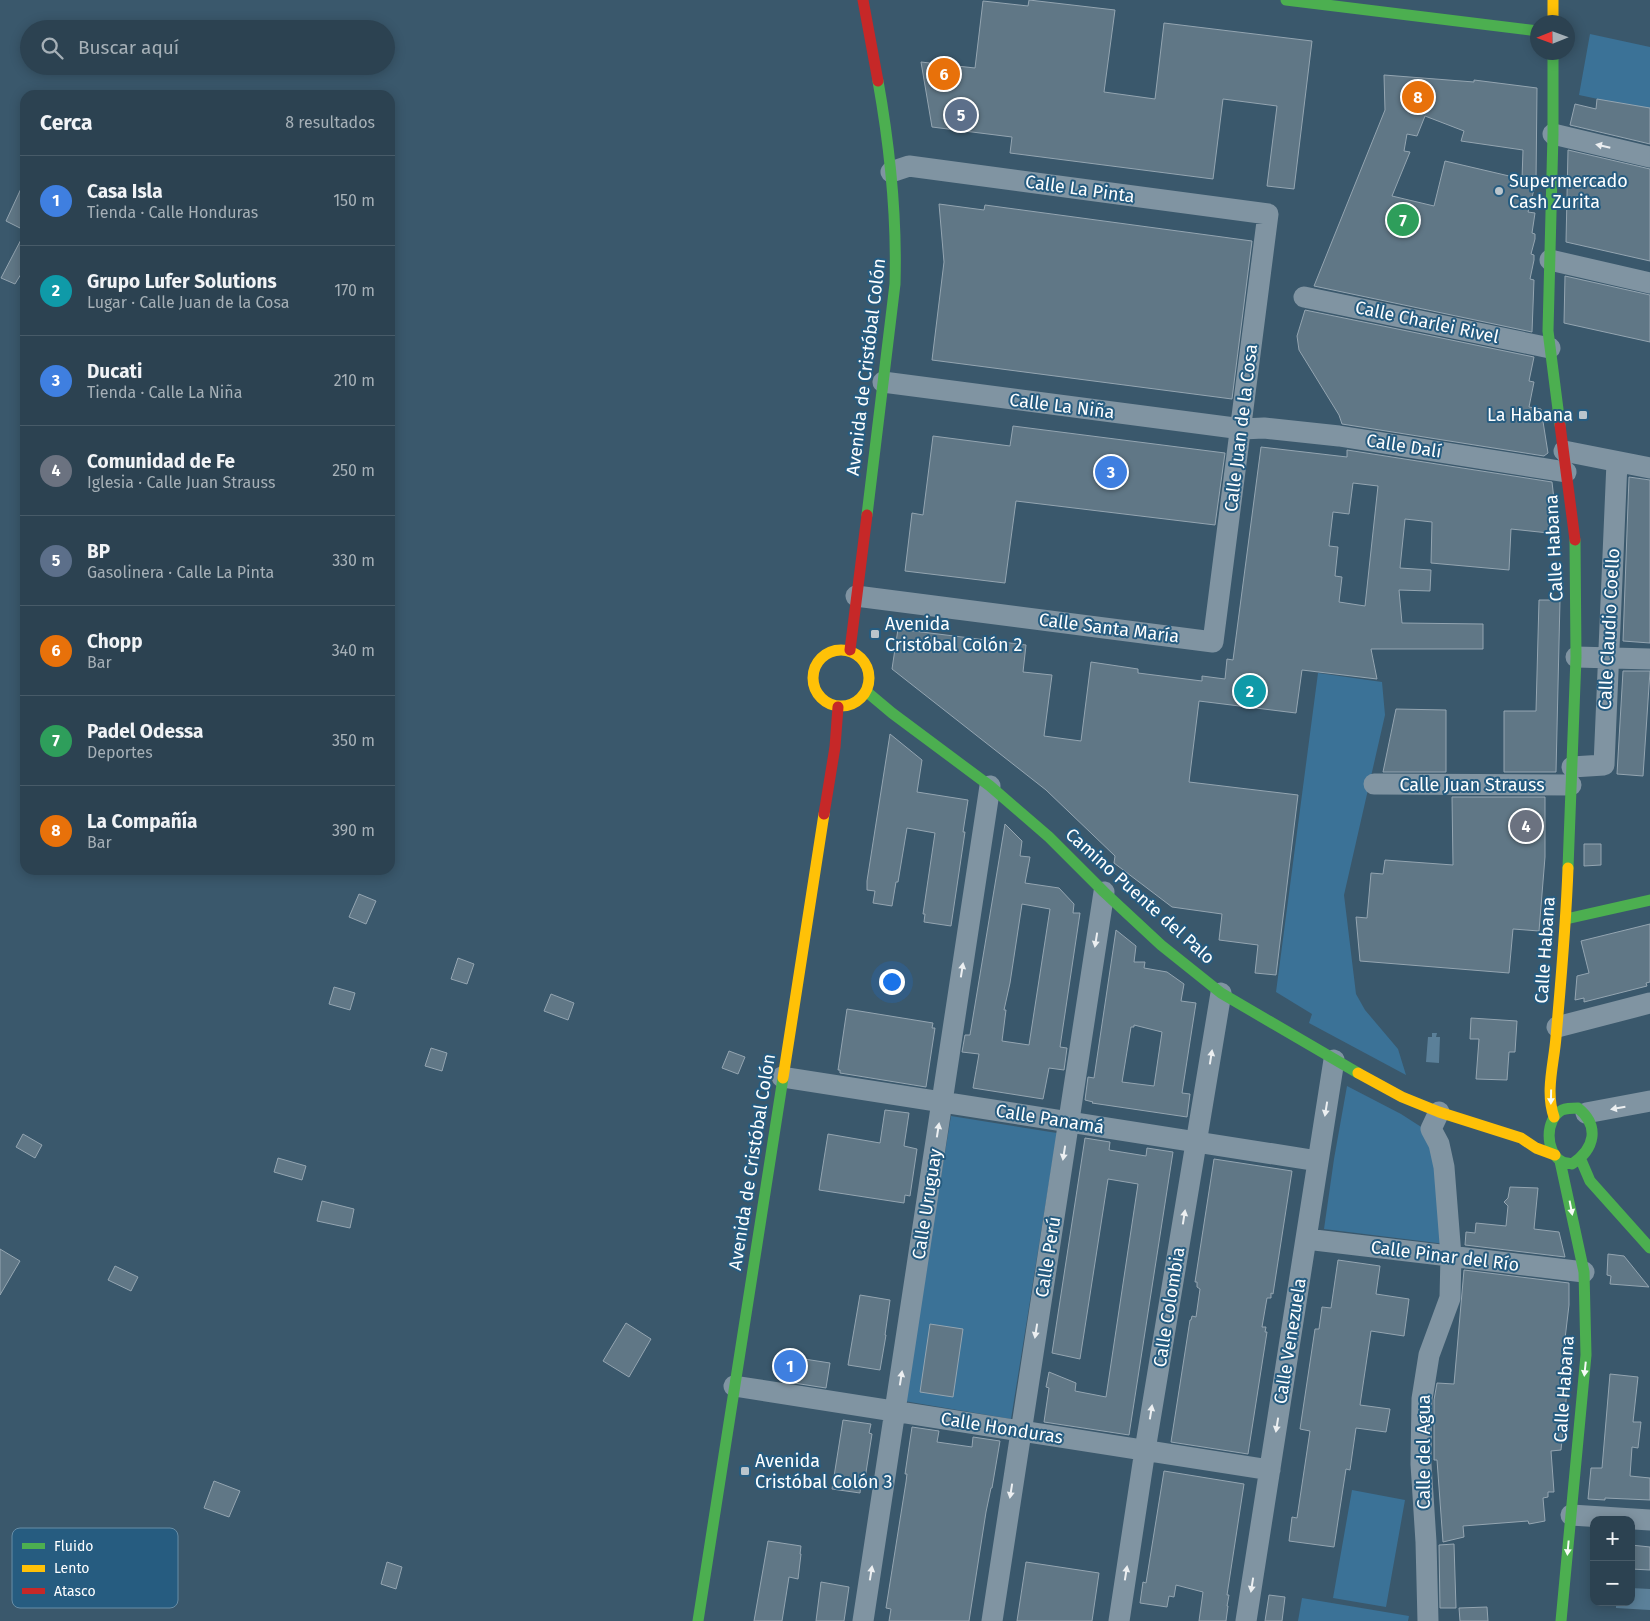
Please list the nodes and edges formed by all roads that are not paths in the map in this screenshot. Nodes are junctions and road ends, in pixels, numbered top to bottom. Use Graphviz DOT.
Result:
graph roads {
  1 [pos="863,0"];
  2 [pos="1286,0"];
  3 [pos="1553,0"];
  4 [pos="1344,4"];
  5 [pos="1553,15"];
  6 [pos="1530,30"];
  7 [pos="1553,60"];
  8 [pos="1553,134"];
  9 [pos="1650,157"];
  10 [pos="891,172"];
  11 [pos="1268,214"];
  12 [pos="1550,260"];
  13 [pos="1650,283"];
  14 [pos="1304,297"];
  15 [pos="1550,348"];
  16 [pos="883,382"];
  17 [pos="1242,429"];
  18 [pos="1564,451"];
  19 [pos="1617,462"];
  20 [pos="1650,468"];
  21 [pos="1566,472"];
  22 [pos="856,596"];
  23 [pos="1213,642"];
  24 [pos="850,650"];
  25 [pos="1576,657"];
  26 [pos="1608,658"];
  27 [pos="1650,659"];
  28 [pos="867,692"];
  29 [pos="838,707"];
  30 [pos="1571,776"];
  31 [pos="1374,784"];
  32 [pos="990,786"];
  33 [pos="1104,892"];
  34 [pos="1650,900"];
  35 [pos="1566,919"];
  36 [pos="1221,993"];
  37 [pos="1650,1003"];
  38 [pos="1557,1034"];
  39 [pos="1334,1060"];
  40 [pos="782,1077"];
  41 [pos="1563,1078"];
  42 [pos="1650,1100"];
  43 [pos="942,1102"];
  44 [pos="1579,1107"];
  45 [pos="1439,1112"];
  46 [pos="1554,1117"];
  47 [pos="1068,1122"];
  48 [pos="1550,1130"];
  49 [pos="1520,1138"];
  50 [pos="1196,1142"];
  51 [pos="1558,1158"];
  52 [pos="1581,1160"];
  53 [pos="1318,1161"];
  54 [pos="1306,1239"];
  55 [pos="1650,1248"];
  56 [pos="1451,1256"];
  57 [pos="1584,1272"];
  58 [pos="734,1386"];
  59 [pos="895,1411"];
  60 [pos="1021,1431"];
  61 [pos="1145,1450"];
  62 [pos="1270,1470"];
  63 [pos="1571,1515"];
  64 [pos="1650,1520"];
  65 [pos="698,1621"];
  66 [pos="863,1621"];
  67 [pos="992,1621"];
  68 [pos="1119,1621"];
  69 [pos="1246,1621"];
  70 [pos="1428,1621"];
  71 [pos="1561,1621"];
  1 -- 10 [label="street, Avenida de Cristóbal Colón"];
  2 -- 4 [label="street"];
  3 -- 5 [label="street"];
  4 -- 6 [label="street"];
  7 -- 8 [label="street, Calle Habana"];
  9 -- 8 [label="street, one-way"];
  8 -- 12 [label="street, Calle Habana"];
  10 -- 11 [label="street, Calle La Pinta"];
  10 -- 16 [label="street, Avenida de Cristóbal Colón"];
  11 -- 17 [label="street, Calle Juan de la Cosa"];
  12 -- 13 [label="street"];
  12 -- 15 [label="street, Calle Habana"];
  14 -- 15 [label="street, Calle Charlei Rivel"];
  15 -- 18 [label="street, Calle Habana"];
  16 -- 17 [label="street, Calle La Niña"];
  16 -- 22 [label="street, Avenida de Cristóbal Colón"];
  17 -- 21 [label="street, Calle Dalí"];
  17 -- 23 [label="street, Calle Juan de la Cosa"];
  18 -- 19 [label="street"];
  18 -- 21 [label="street, Calle Habana"];
  19 -- 20 [label="street"];
  19 -- 26 [label="street, Calle Claudio Coello"];
  21 -- 25 [label="street, Calle Habana"];
  22 -- 23 [label="street, Calle Santa María"];
  22 -- 24 [label="street, Avenida de Cristóbal Colón"];
  24 -- 28 [label="street"];
  24 -- 29 [label="street"];
  25 -- 26 [label="street"];
  25 -- 30 [label="street, Calle Habana"];
  26 -- 27 [label="street"];
  26 -- 30 [label="street, Calle Claudio Coello"];
  28 -- 29 [label="street"];
  28 -- 32 [label="street, Camino Puente del Palo"];
  29 -- 40 [label="street, Avenida de Cristóbal Colón"];
  30 -- 31 [label="street, Calle Juan Strauss"];
  30 -- 35 [label="street, Calle Habana"];
  32 -- 33 [label="street, Camino Puente del Palo"];
  43 -- 32 [label="street, Calle Uruguay, one-way"];
  33 -- 36 [label="street, Camino Puente del Palo"];
  33 -- 47 [label="street, Calle Perú, one-way"];
  34 -- 35 [label="street"];
  35 -- 38 [label="street, Calle Habana"];
  36 -- 39 [label="street, Camino Puente del Palo"];
  50 -- 36 [label="street, Calle Colombia, one-way"];
  37 -- 38 [label="street"];
  38 -- 41 [label="street, Calle Habana"];
  38 -- 46 [label="street, Calle Habana, one-way"];
  39 -- 45 [label="street, Camino Puente del Palo"];
  39 -- 53 [label="street, Calle Venezuela, one-way"];
  40 -- 43 [label="street, Calle Panamá"];
  40 -- 58 [label="street, Avenida de Cristóbal Colón"];
  42 -- 44 [label="street, one-way"];
  43 -- 47 [label="street, Calle Panamá"];
  59 -- 43 [label="street, Calle Uruguay, one-way"];
  44 -- 46 [label="street"];
  44 -- 52 [label="street"];
  45 -- 49 [label="street, Camino Puente del Palo"];
  45 -- 56 [label="street, Calle del Agua"];
  46 -- 48 [label="street"];
  47 -- 50 [label="street, Calle Panamá"];
  47 -- 60 [label="street, Calle Perú, one-way"];
  48 -- 49 [label="street"];
  48 -- 51 [label="street"];
  49 -- 51 [label="street, Camino Puente del Palo"];
  50 -- 53 [label="street, Calle Panamá"];
  61 -- 50 [label="street, Calle Colombia, one-way"];
  51 -- 52 [label="street"];
  51 -- 57 [label="street, Calle Habana, one-way"];
  52 -- 55 [label="street"];
  53 -- 54 [label="street, Calle Venezuela"];
  54 -- 56 [label="street, Calle Pinar del Río"];
  54 -- 62 [label="street, Calle Venezuela, one-way"];
  56 -- 57 [label="street, Calle Pinar del Río"];
  56 -- 70 [label="street, Calle del Agua"];
  57 -- 63 [label="street, Calle Habana, one-way"];
  58 -- 59 [label="street, Calle Honduras"];
  58 -- 65 [label="street, Avenida de Cristóbal Colón"];
  59 -- 60 [label="street, Calle Honduras"];
  66 -- 59 [label="street, Calle Uruguay, one-way"];
  60 -- 61 [label="street, Calle Honduras"];
  60 -- 67 [label="street, Calle Perú, one-way"];
  61 -- 62 [label="street, Calle Honduras"];
  68 -- 61 [label="street, Calle Colombia, one-way"];
  62 -- 69 [label="street, Calle Venezuela, one-way"];
  63 -- 64 [label="street"];
  63 -- 71 [label="street, Calle Habana, one-way"];
}
